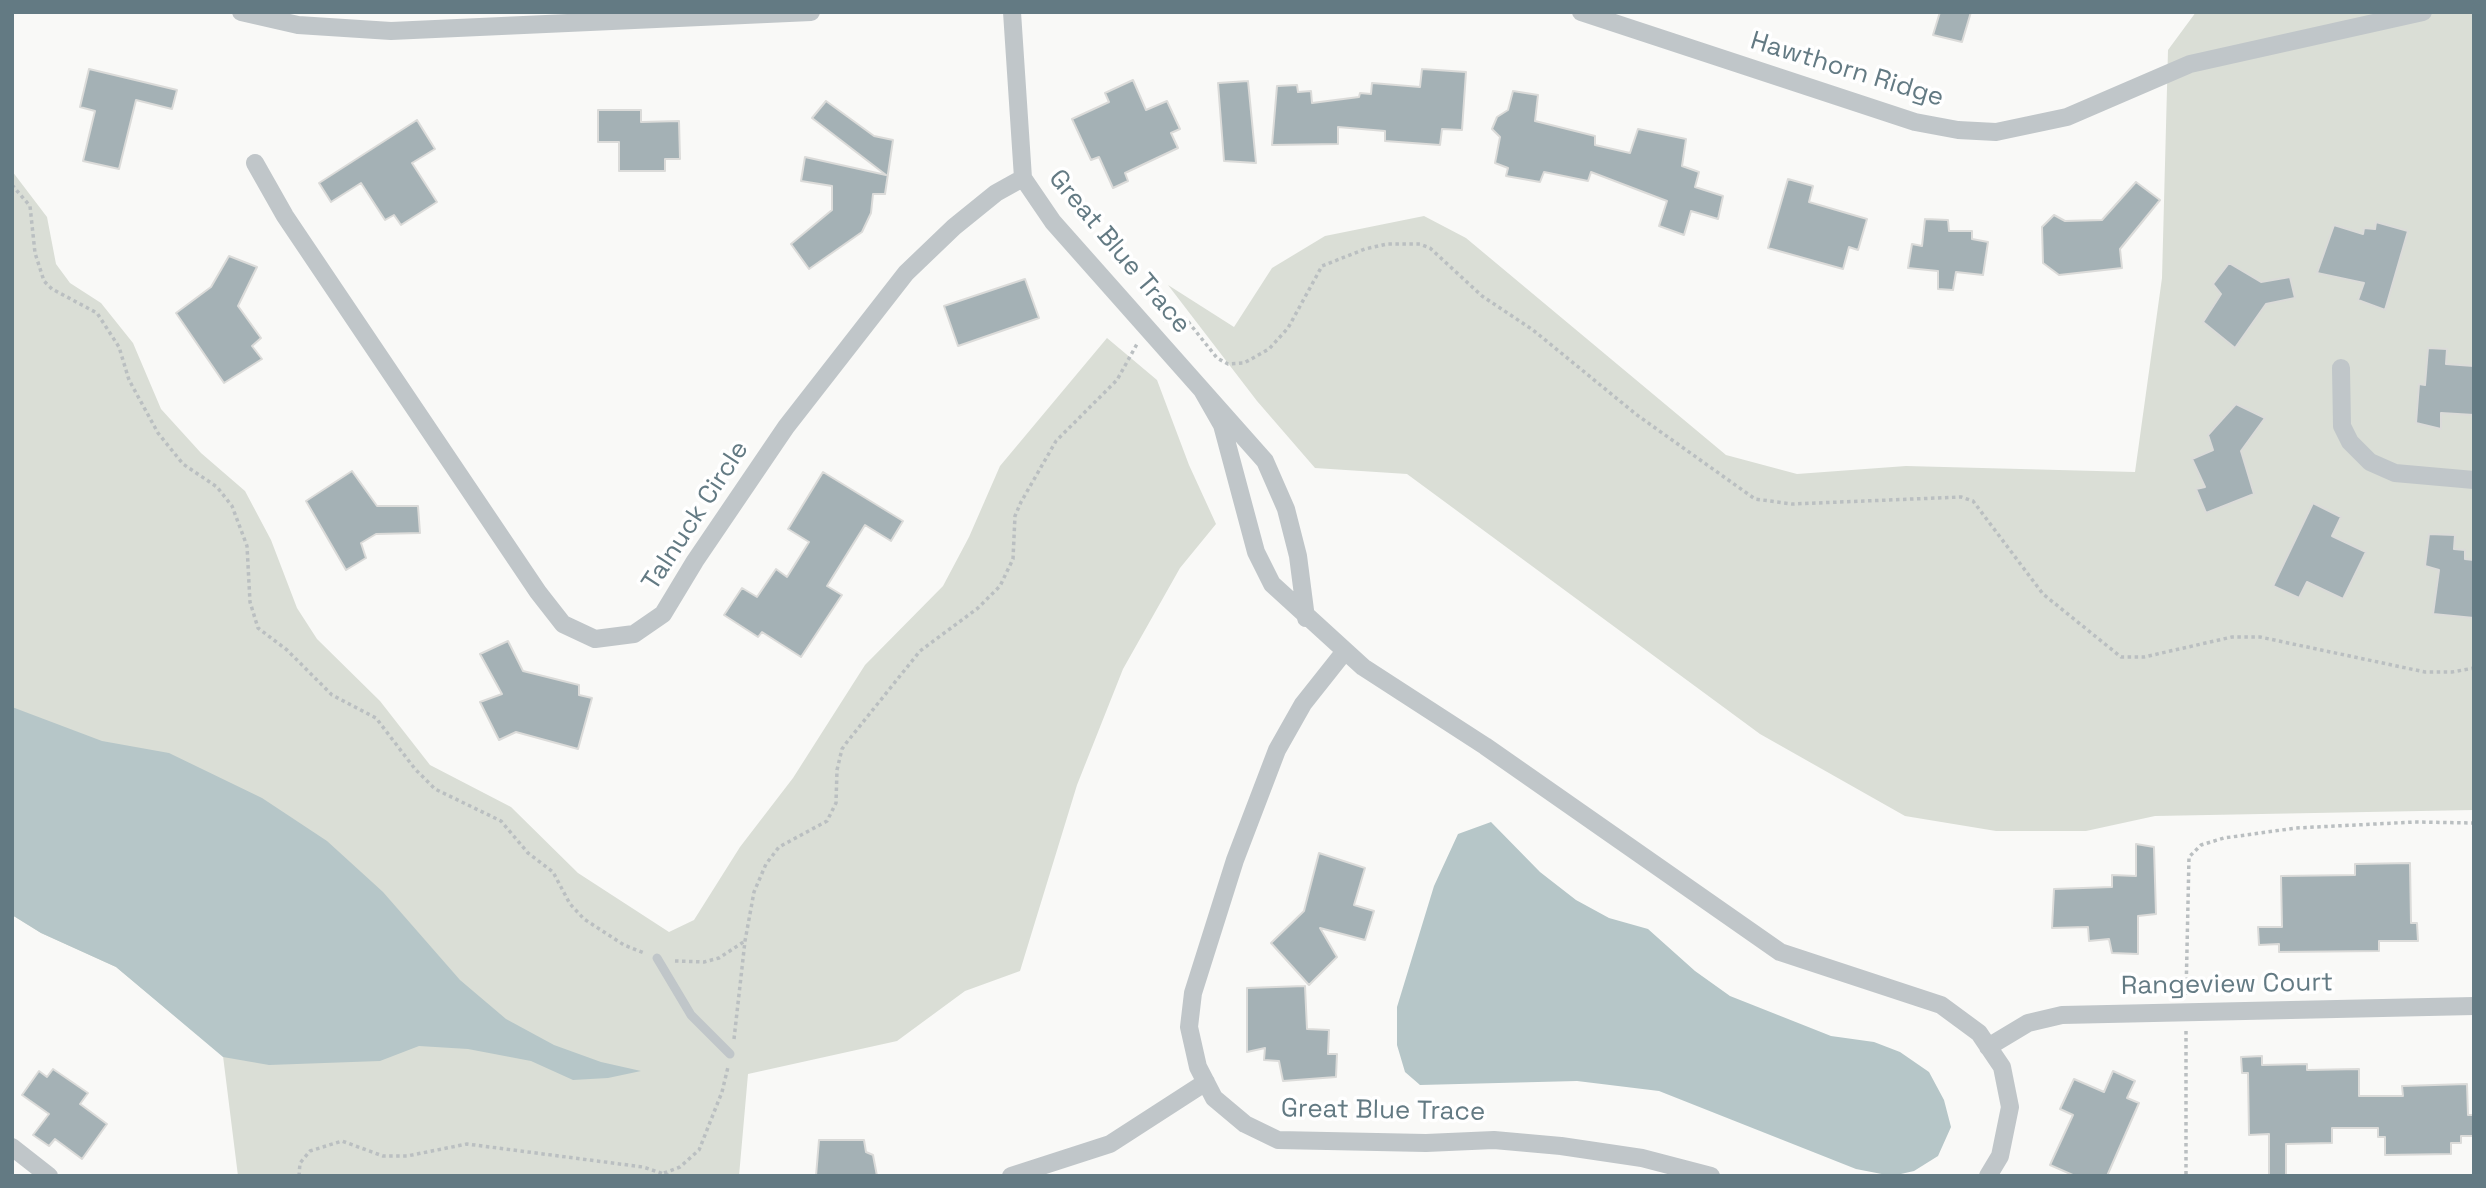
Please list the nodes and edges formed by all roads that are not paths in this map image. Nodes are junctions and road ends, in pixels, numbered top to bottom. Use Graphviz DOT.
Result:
graph roads {
  1 [pos="241,12"];
  2 [pos="811,12"];
  3 [pos="1012,12"];
  4 [pos="1581,12"];
  5 [pos="2423,12"];
  6 [pos="255,163"];
  7 [pos="1023,178"];
  8 [pos="2341,368"];
  9 [pos="1202,390"];
  10 [pos="2474,480"];
  11 [pos="1306,618"];
  12 [pos="1345,651"];
  13 [pos="657,958"];
  14 [pos="2474,1006"];
  15 [pos="1988,1047"];
  16 [pos="730,1054"];
  17 [pos="1206,1082"];
  18 [pos="12,1147"];
  19 [pos="49,1176"];
  20 [pos="1011,1176"];
  21 [pos="1711,1176"];
  22 [pos="1988,1176"];
  1 -- 2 [label="street"];
  3 -- 7 [label="street, Great Blue Trace"];
  4 -- 5 [label="street, Hawthorn Ridge"];
  6 -- 7 [label="street, Talnuck Circle"];
  7 -- 9 [label="street, Great Blue Trace"];
  8 -- 10 [label="street"];
  9 -- 11 [label="street, Great Blue Trace"];
  9 -- 11 [label="street, Great Blue Trace"];
  11 -- 12 [label="street, Great Blue Trace"];
  12 -- 15 [label="street, Great Blue Trace"];
  12 -- 17 [label="street, Great Blue Trace"];
  13 -- 16 [label="lane"];
  14 -- 15 [label="street, Rangeview Court"];
  15 -- 22 [label="street, Great Blue Trace"];
  17 -- 20 [label="street"];
  17 -- 21 [label="street, Great Blue Trace"];
  18 -- 19 [label="street"];
}
